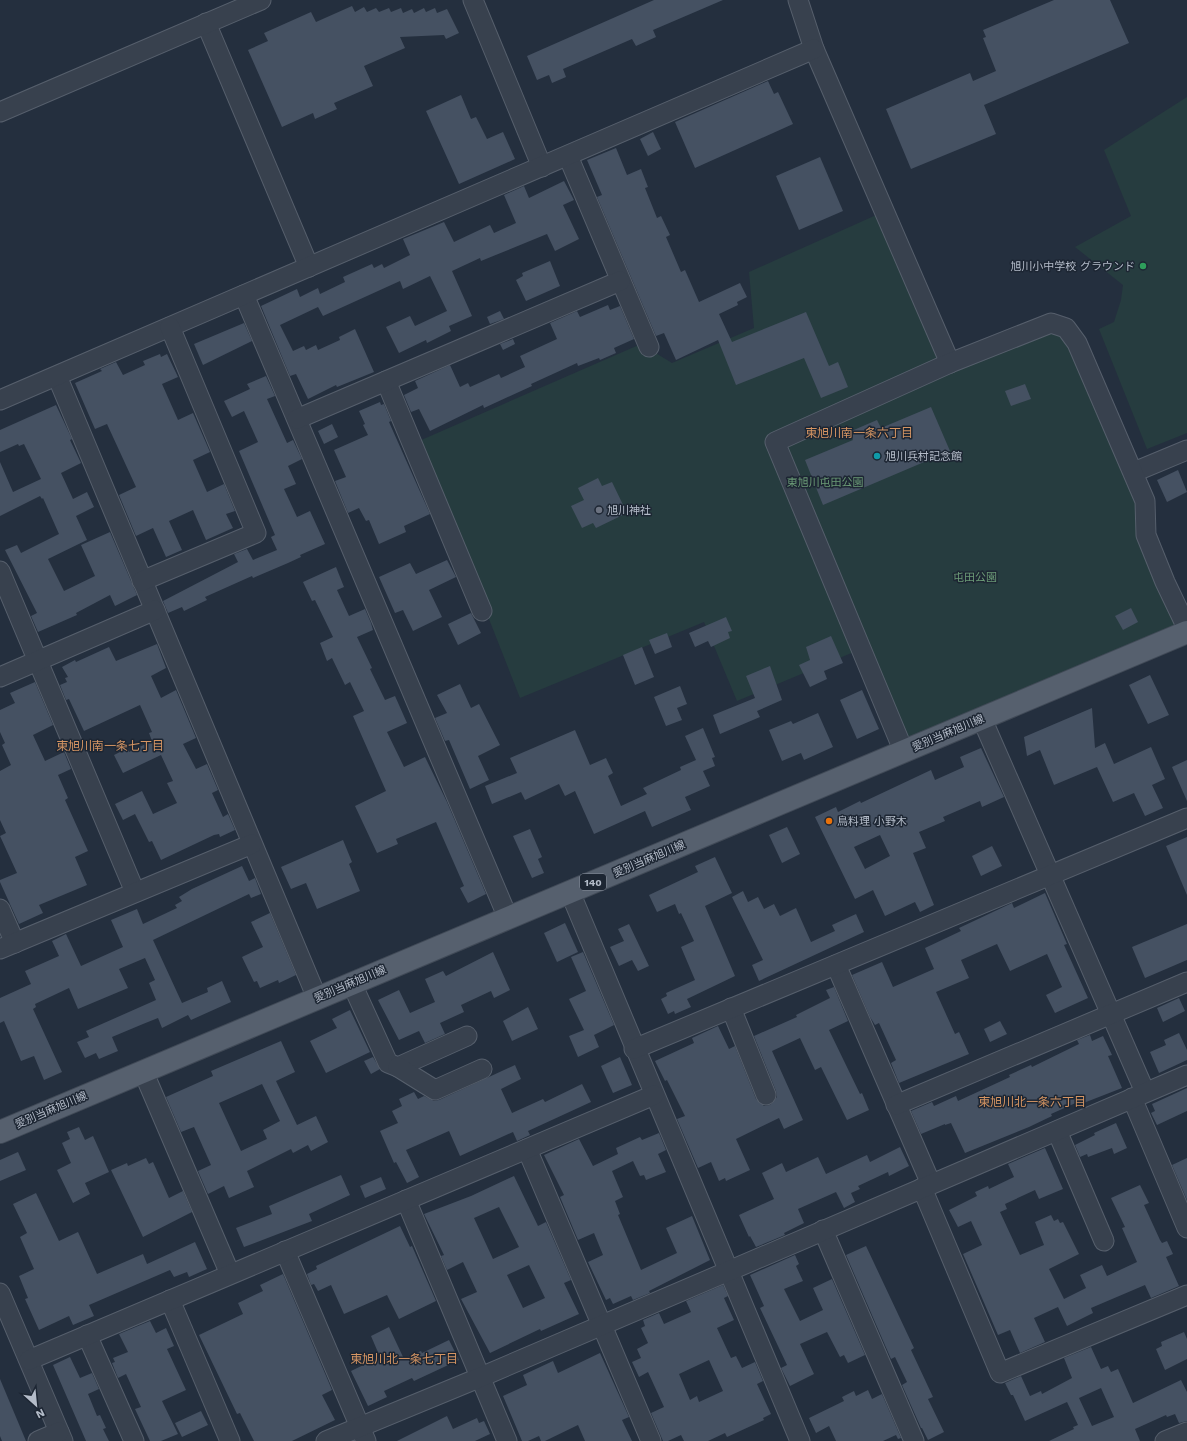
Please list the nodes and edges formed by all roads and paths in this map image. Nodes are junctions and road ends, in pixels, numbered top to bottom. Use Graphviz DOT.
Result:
graph roads {
  1 [pos="261,0"];
  2 [pos="473,0"];
  3 [pos="798,0"];
  4 [pos="206,23"];
  5 [pos="814,49"];
  6 [pos="0,112"];
  7 [pos="568,156"];
  8 [pos="542,167"];
  9 [pos="310,267"];
  10 [pos="620,281"];
  11 [pos="244,295"];
  12 [pos="170,327"];
  13 [pos="649,347"];
  14 [pos="950,363"];
  15 [pos="57,376"];
  16 [pos="386,381"];
  17 [pos="0,400"];
  18 [pos="297,419"];
  19 [pos="1187,450"];
  20 [pos="1134,472"];
  21 [pos="0,571"];
  22 [pos="142,581"];
  23 [pos="155,610"];
  24 [pos="482,610"];
  25 [pos="1187,628"];
  26 [pos="1187,632"];
  27 [pos="38,660"];
  28 [pos="0,677"];
  29 [pos="982,719"];
  30 [pos="904,752"];
  31 [pos="1187,818"];
  32 [pos="252,844"];
  33 [pos="1050,875"];
  34 [pos="135,892"];
  35 [pos="570,892"];
  36 [pos="0,909"];
  37 [pos="508,918"];
  38 [pos="7,946"];
  39 [pos="836,964"];
  40 [pos="1187,982"];
  41 [pos="352,984"];
  42 [pos="317,998"];
  43 [pos="731,1008"];
  44 [pos="1110,1014"];
  45 [pos="467,1036"];
  46 [pos="634,1049"];
  47 [pos="398,1067"];
  48 [pos="482,1069"];
  49 [pos="143,1072"];
  50 [pos="1187,1075"];
  51 [pos="654,1095"];
  52 [pos="766,1095"];
  53 [pos="1139,1095"];
  54 [pos="896,1105"];
  55 [pos="1057,1131"];
  56 [pos="0,1132"];
  57 [pos="527,1149"];
  58 [pos="926,1186"];
  59 [pos="406,1200"];
  60 [pos="1187,1228"];
  61 [pos="823,1230"];
  62 [pos="1104,1241"];
  63 [pos="285,1251"];
  64 [pos="729,1270"];
  65 [pos="230,1274"];
  66 [pos="0,1293"];
  67 [pos="1187,1295"];
  68 [pos="170,1300"];
  69 [pos="6,1320"];
  70 [pos="601,1325"];
  71 [pos="87,1335"];
  72 [pos="29,1360"];
  73 [pos="481,1377"];
  74 [pos="1187,1432"];
  75 [pos="363,1434"];
  76 [pos="61,1436"];
  77 [pos="38,1441"];
  78 [pos="134,1441"];
  79 [pos="230,1441"];
  80 [pos="326,1441"];
  81 [pos="507,1441"];
  82 [pos="651,1441"];
  83 [pos="800,1441"];
  84 [pos="914,1441"];
  85 [pos="1165,1441"];
  1 -- 4 [label="street"];
  2 -- 8 [label="street"];
  3 -- 5 [label="street"];
  4 -- 6 [label="street"];
  4 -- 9 [label="street"];
  5 -- 7 [label="street"];
  5 -- 14 [label="street"];
  7 -- 8 [label="street"];
  7 -- 10 [label="street"];
  8 -- 9 [label="street"];
  9 -- 11 [label="street"];
  10 -- 13 [label="street"];
  10 -- 16 [label="street"];
  11 -- 12 [label="street"];
  11 -- 18 [label="street"];
  12 -- 15 [label="street"];
  12 -- 22 [label="street"];
  14 -- 20 [label="street"];
  14 -- 30 [label="street"];
  15 -- 17 [label="street"];
  15 -- 22 [label="street"];
  16 -- 18 [label="street"];
  16 -- 24 [label="street"];
  18 -- 37 [label="street"];
  19 -- 20 [label="street"];
  20 -- 25 [label="street"];
  21 -- 27 [label="street"];
  22 -- 23 [label="street"];
  23 -- 27 [label="street"];
  23 -- 32 [label="street"];
  26 -- 29 [label="main road, 愛別当麻旭川線 / 140"];
  27 -- 28 [label="street"];
  27 -- 34 [label="street"];
  29 -- 30 [label="main road, 愛別当麻旭川線 / 140"];
  29 -- 33 [label="street"];
  30 -- 35 [label="main road, 愛別当麻旭川線 / 140"];
  31 -- 33 [label="street"];
  32 -- 34 [label="street"];
  32 -- 42 [label="street"];
  33 -- 39 [label="street"];
  33 -- 44 [label="street"];
  34 -- 38 [label="street"];
  35 -- 37 [label="main road, 愛別当麻旭川線 / 140"];
  35 -- 46 [label="street"];
  36 -- 38 [label="street"];
  37 -- 41 [label="main road, 愛別当麻旭川線 / 140"];
  39 -- 43 [label="street"];
  39 -- 54 [label="street"];
  40 -- 44 [label="street"];
  41 -- 42 [label="main road, 愛別当麻旭川線 / 140"];
  41 -- 47 [label="street"];
  42 -- 49 [label="main road, 愛別当麻旭川線 / 140"];
  43 -- 46 [label="street"];
  43 -- 52 [label="street"];
  44 -- 53 [label="street"];
  44 -- 54 [label="street"];
  45 -- 47 [label="street"];
  46 -- 51 [label="street"];
  47 -- 48 [label="street"];
  49 -- 56 [label="main road, 愛別当麻旭川線 / 140"];
  49 -- 65 [label="street"];
  50 -- 53 [label="street"];
  51 -- 57 [label="street"];
  51 -- 64 [label="street"];
  53 -- 55 [label="street"];
  53 -- 60 [label="street"];
  54 -- 58 [label="street"];
  55 -- 58 [label="street"];
  55 -- 62 [label="street"];
  57 -- 59 [label="street"];
  57 -- 70 [label="street"];
  58 -- 61 [label="street"];
  58 -- 67 [label="street"];
  59 -- 63 [label="street"];
  59 -- 73 [label="street"];
  61 -- 64 [label="street"];
  61 -- 84 [label="street"];
  63 -- 65 [label="street"];
  63 -- 75 [label="street"];
  64 -- 70 [label="street"];
  64 -- 83 [label="street"];
  65 -- 68 [label="street"];
  66 -- 69 [label="street"];
  68 -- 71 [label="street"];
  68 -- 79 [label="street"];
  69 -- 72 [label="street"];
  70 -- 73 [label="street"];
  70 -- 82 [label="street"];
  71 -- 72 [label="street"];
  71 -- 78 [label="street"];
  72 -- 76 [label="street"];
  73 -- 75 [label="street"];
  73 -- 81 [label="street"];
  74 -- 85 [label="street"];
  75 -- 80 [label="street"];
  76 -- 77 [label="street"];
}
